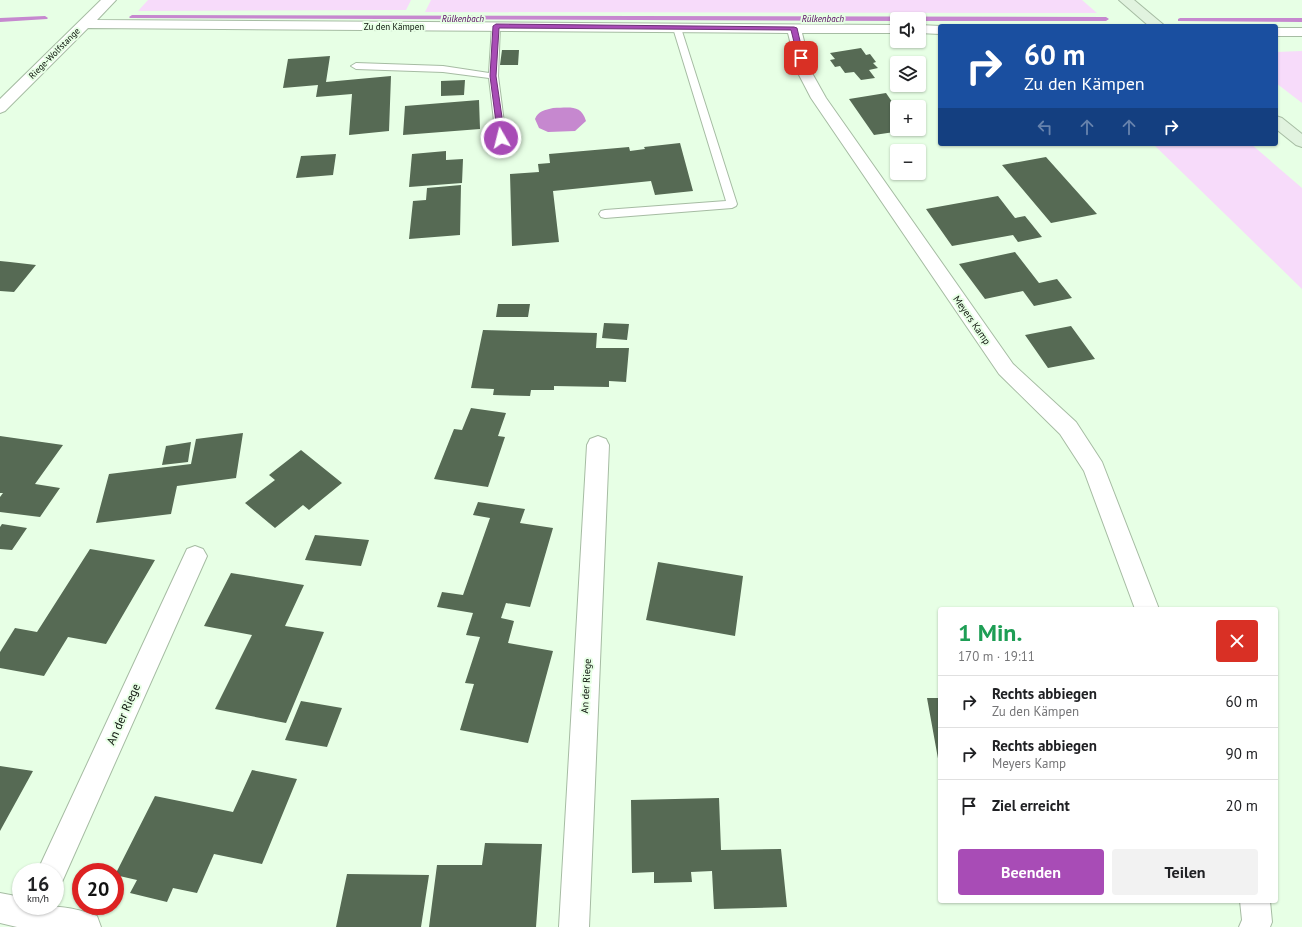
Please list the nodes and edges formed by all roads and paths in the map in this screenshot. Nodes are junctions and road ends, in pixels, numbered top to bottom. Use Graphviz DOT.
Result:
graph roads {
  1 [pos="109,0"];
  2 [pos="1126,0"];
  3 [pos="84,24"];
  4 [pos="1156,24"];
  5 [pos="496,26"];
  6 [pos="677,28"];
  7 [pos="794,28"];
  8 [pos="890,29"];
  9 [pos="926,29"];
  10 [pos="938,30"];
  11 [pos="1278,32"];
  12 [pos="1302,32"];
  13 [pos="356,66"];
  14 [pos="493,76"];
  15 [pos="0,108"];
  16 [pos="1278,123"];
  17 [pos="501,138"];
  18 [pos="1302,142"];
  19 [pos="606,214"];
  20 [pos="598,445"];
  21 [pos="195,556"];
  22 [pos="1146,607"];
  23 [pos="56,863"];
  24 [pos="1255,903"];
  25 [pos="0,908"];
  26 [pos="12,909"];
  27 [pos="47,915"];
  28 [pos="86,927"];
  29 [pos="574,927"];
  30 [pos="1254,927"];
  1 -- 3 [label="street, Riege-Wolfstange"];
  2 -- 4 [label="main road"];
  3 -- 5 [label="street, Zu den Kämpen"];
  3 -- 15 [label="street, Riege-Wolfstange"];
  5 -- 6 [label="street, Zu den Kämpen"];
  5 -- 14 [label="lane"];
  6 -- 7 [label="street, Zu den Kämpen"];
  6 -- 19 [label="lane"];
  7 -- 8 [label="street, Zu den Kämpen"];
  7 -- 22 [label="street, Meyers Kamp"];
  9 -- 10 [label="street"];
  11 -- 12 [label="street"];
  13 -- 14 [label="lane"];
  14 -- 17 [label="lane"];
  16 -- 18 [label="main road"];
  20 -- 29 [label="street, An der Riege"];
  21 -- 23 [label="street, An der Riege"];
  24 -- 30 [label="street"];
  25 -- 26 [label="street"];
  27 -- 28 [label="street"];
}
